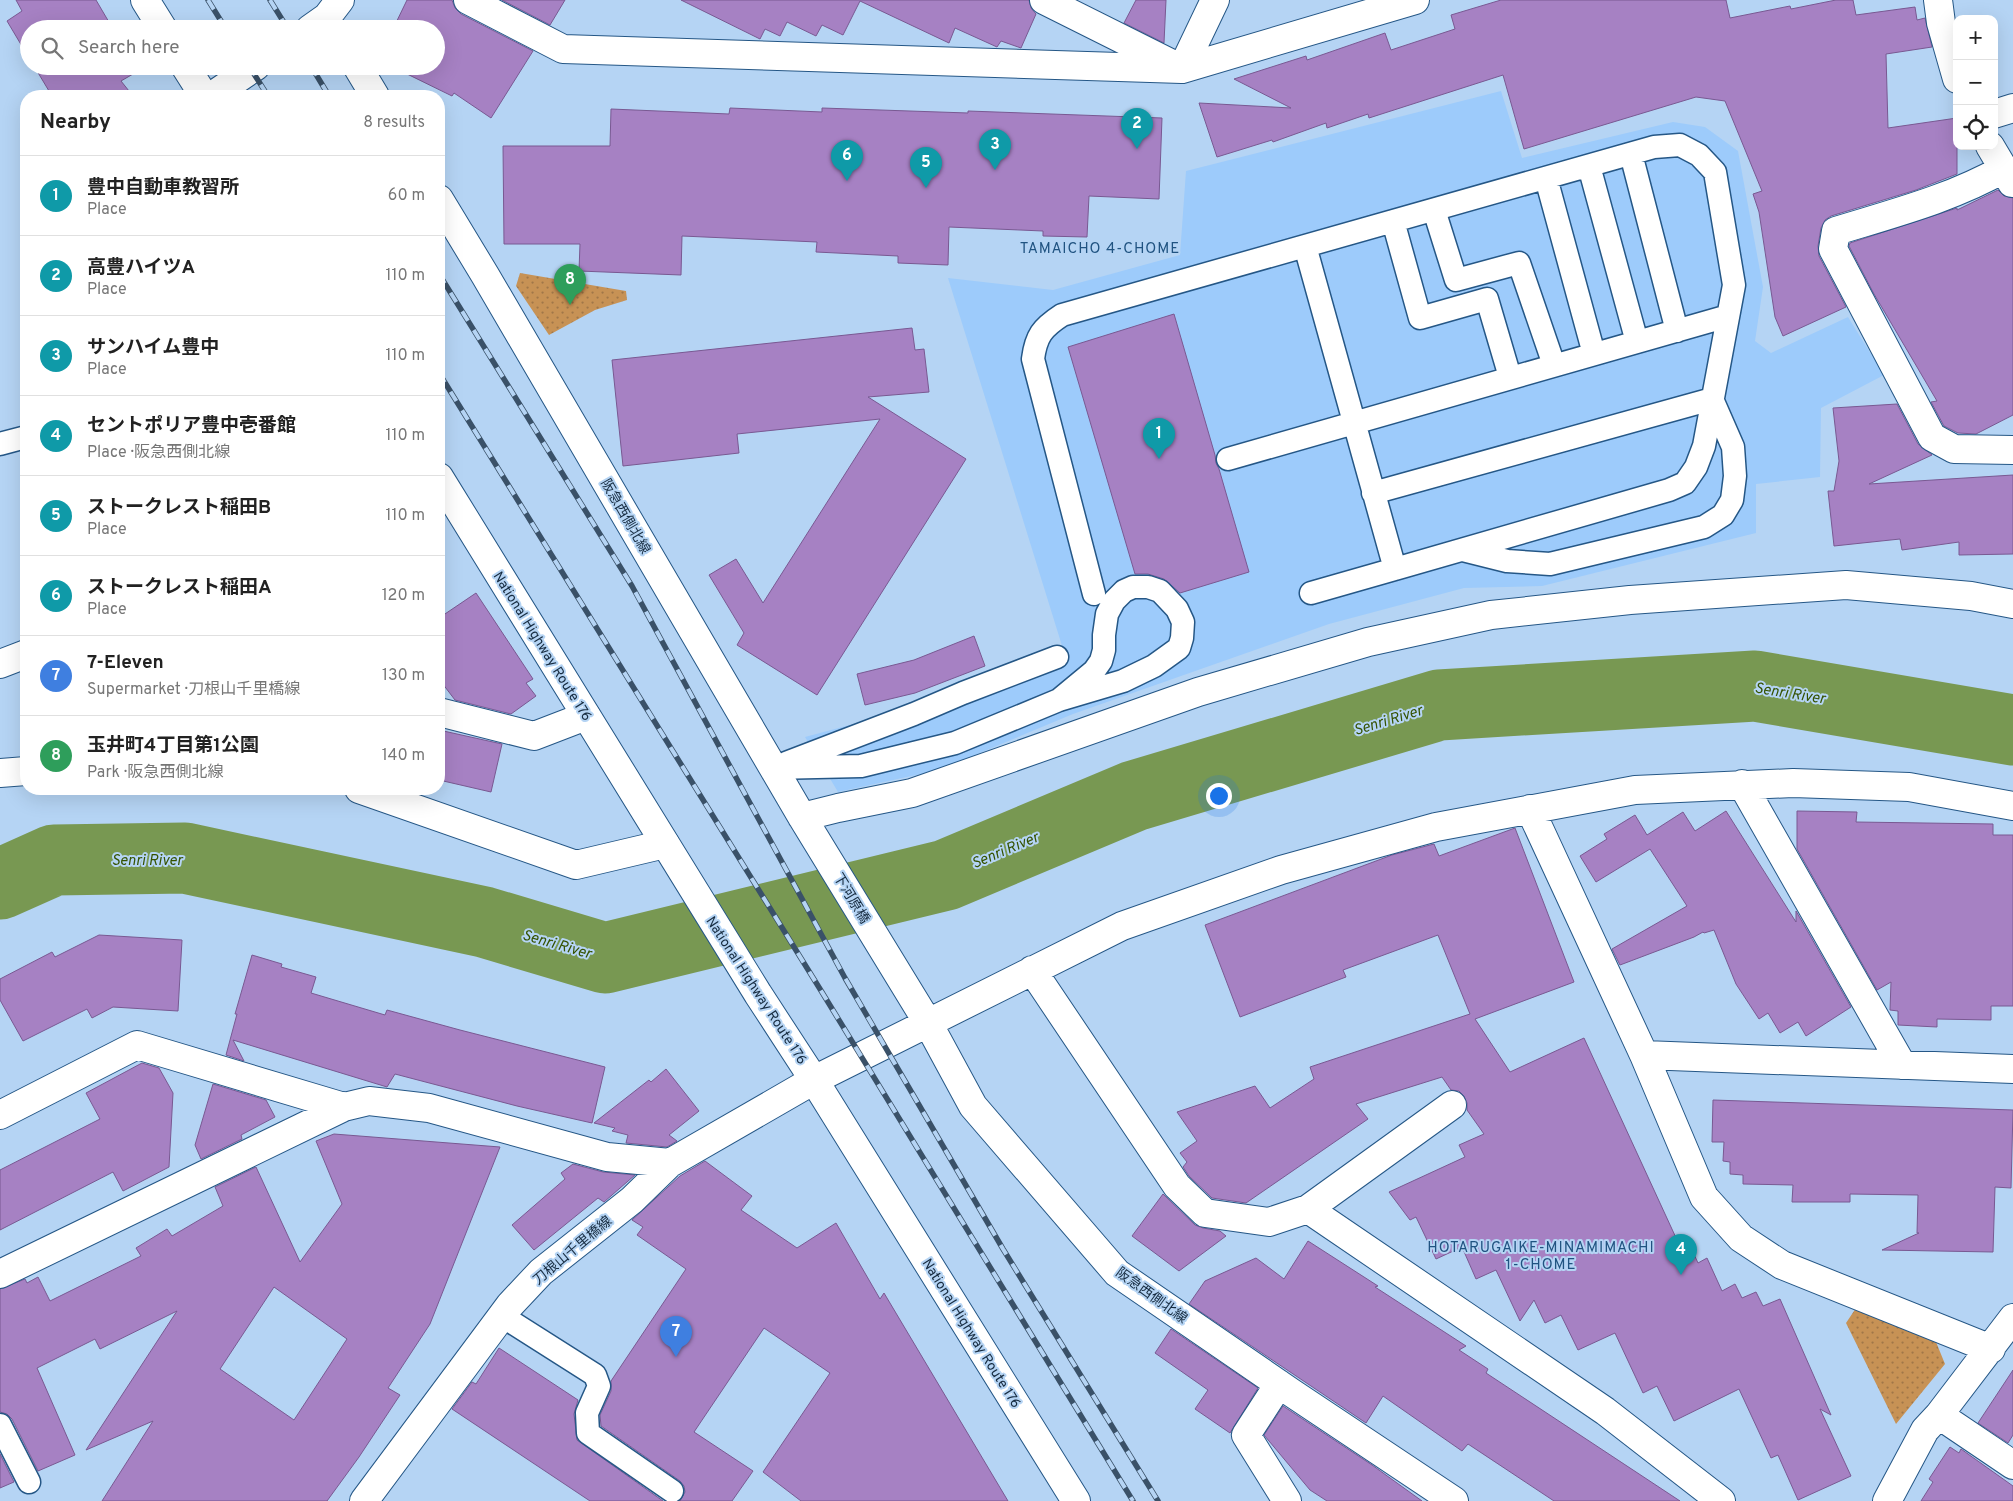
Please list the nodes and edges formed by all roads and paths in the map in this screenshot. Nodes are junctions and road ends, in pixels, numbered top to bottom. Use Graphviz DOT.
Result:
graph roads {
  1 [pos="145,0"];
  2 [pos="468,0"];
  3 [pos="1044,0"];
  4 [pos="1215,0"];
  5 [pos="1415,0"];
  6 [pos="1938,0"];
  7 [pos="157,20"];
  8 [pos="1953,66"];
  9 [pos="1182,69"];
  10 [pos="191,75"];
  11 [pos="243,75"];
  12 [pos="363,75"];
  13 [pos="200,90"];
  14 [pos="221,90"];
  15 [pos="372,90"];
  16 [pos="2013,108"];
  17 [pos="1998,113"];
  18 [pos="1631,154"];
  19 [pos="1589,166"];
  20 [pos="2002,167"];
  21 [pos="1546,178"];
  22 [pos="445,209"];
  23 [pos="1434,210"];
  24 [pos="1393,221"];
  25 [pos="1305,246"];
  26 [pos="1728,316"];
  27 [pos="1677,331"];
  28 [pos="1636,342"];
  29 [pos="1594,354"];
  30 [pos="1554,365"];
  31 [pos="1510,377"];
  32 [pos="1712,399"];
  33 [pos="1354,421"];
  34 [pos="20,439"];
  35 [pos="0,444"];
  36 [pos="2013,450"];
  37 [pos="1228,459"];
  38 [pos="445,487"];
  39 [pos="1374,493"];
  40 [pos="1461,550"];
  41 [pos="1395,569"];
  42 [pos="1311,593"];
  43 [pos="1094,594"];
  44 [pos="2013,604"];
  45 [pos="20,656"];
  46 [pos="1057,657"];
  47 [pos="0,664"];
  48 [pos="1059,700"];
  49 [pos="445,714"];
  50 [pos="586,716"];
  51 [pos="773,768"];
  52 [pos="20,771"];
  53 [pos="0,773"];
  54 [pos="1742,784"];
  55 [pos="376,795"];
  56 [pos="2013,806"];
  57 [pos="1530,809"];
  58 [pos="807,826"];
  59 [pos="669,851"];
  60 [pos="891,962"];
  61 [pos="1032,970"];
  62 [pos="928,1023"];
  63 [pos="1644,1055"];
  64 [pos="1902,1065"];
  65 [pos="2013,1069"];
  66 [pos="814,1080"];
  67 [pos="1452,1105"];
  68 [pos="344,1107"];
  69 [pos="0,1115"];
  70 [pos="670,1163"];
  71 [pos="1308,1209"];
  72 [pos="0,1274"];
  73 [pos="502,1316"];
  74 [pos="2013,1318"];
  75 [pos="1991,1349"];
  76 [pos="1279,1384"];
  77 [pos="1939,1415"];
  78 [pos="0,1425"];
  79 [pos="2013,1465"];
  80 [pos="29,1482"];
  81 [pos="672,1491"];
  82 [pos="364,1501"];
  83 [pos="1076,1501"];
  84 [pos="1287,1501"];
  85 [pos="1454,1501"];
  86 [pos="1720,1501"];
  87 [pos="1887,1501"];
  1 -- 7 [label="main road"];
  2 -- 9 [label="main road"];
  3 -- 9 [label="main road"];
  4 -- 9 [label="main road"];
  5 -- 9 [label="main road"];
  6 -- 8 [label="main road"];
  10 -- 13 [label="main road"];
  11 -- 14 [label="main road"];
  12 -- 15 [label="main road"];
  16 -- 17 [label="main road"];
  18 -- 19 [label="lane"];
  18 -- 26 [label="lane"];
  18 -- 27 [label="lane"];
  19 -- 21 [label="lane"];
  19 -- 28 [label="lane"];
  20 -- 36 [label="main road"];
  21 -- 23 [label="lane"];
  21 -- 29 [label="lane"];
  22 -- 51 [label="main road, 阪急西側北線"];
  23 -- 24 [label="lane"];
  23 -- 30 [label="lane"];
  24 -- 25 [label="lane"];
  24 -- 31 [label="lane"];
  25 -- 33 [label="lane"];
  25 -- 43 [label="lane"];
  26 -- 27 [label="lane"];
  26 -- 32 [label="lane"];
  27 -- 28 [label="lane"];
  28 -- 29 [label="lane"];
  29 -- 30 [label="lane"];
  30 -- 31 [label="lane"];
  31 -- 33 [label="lane"];
  32 -- 39 [label="lane"];
  32 -- 40 [label="lane"];
  32 -- 40 [label="lane"];
  33 -- 37 [label="lane"];
  33 -- 39 [label="lane"];
  34 -- 35 [label="lane"];
  38 -- 50 [label="main road, National Highway Route 176"];
  39 -- 41 [label="lane"];
  40 -- 41 [label="lane"];
  41 -- 42 [label="lane"];
  44 -- 58 [label="main road"];
  45 -- 47 [label="main road"];
  46 -- 51 [label="lane"];
  48 -- 48 [label="lane"];
  48 -- 51 [label="lane"];
  49 -- 50 [label="main road"];
  50 -- 59 [label="main road, National Highway Route 176"];
  51 -- 58 [label="main road, 阪急西側北線"];
  52 -- 53 [label="main road"];
  54 -- 56 [label="main road, 刀根山千里橋線"];
  54 -- 57 [label="main road, 刀根山千里橋線"];
  54 -- 64 [label="main road"];
  55 -- 59 [label="main road"];
  57 -- 61 [label="main road, 刀根山千里橋線"];
  57 -- 63 [label="main road"];
  58 -- 60 [label="main road, 下河原橋"];
  59 -- 66 [label="main road, National Highway Route 176"];
  60 -- 62 [label="main road, 阪急西側北線"];
  61 -- 62 [label="main road, 刀根山千里橋線"];
  61 -- 71 [label="main road"];
  62 -- 66 [label="main road, 刀根山千里橋線"];
  62 -- 76 [label="main road, 阪急西側北線"];
  63 -- 64 [label="main road"];
  63 -- 75 [label="main road"];
  64 -- 65 [label="main road"];
  66 -- 70 [label="main road, 刀根山千里橋線"];
  66 -- 83 [label="main road, National Highway Route 176"];
  67 -- 71 [label="main road"];
  68 -- 69 [label="main road"];
  68 -- 70 [label="main road"];
  68 -- 72 [label="main road"];
  70 -- 73 [label="main road, 刀根山千里橋線"];
  71 -- 86 [label="main road"];
  73 -- 81 [label="lane"];
  73 -- 82 [label="main road, 刀根山千里橋線"];
  74 -- 75 [label="main road"];
  75 -- 77 [label="main road"];
  76 -- 84 [label="main road"];
  76 -- 85 [label="main road, 阪急西側北線"];
  77 -- 79 [label="main road"];
  77 -- 87 [label="main road"];
  78 -- 80 [label="lane"];
}
